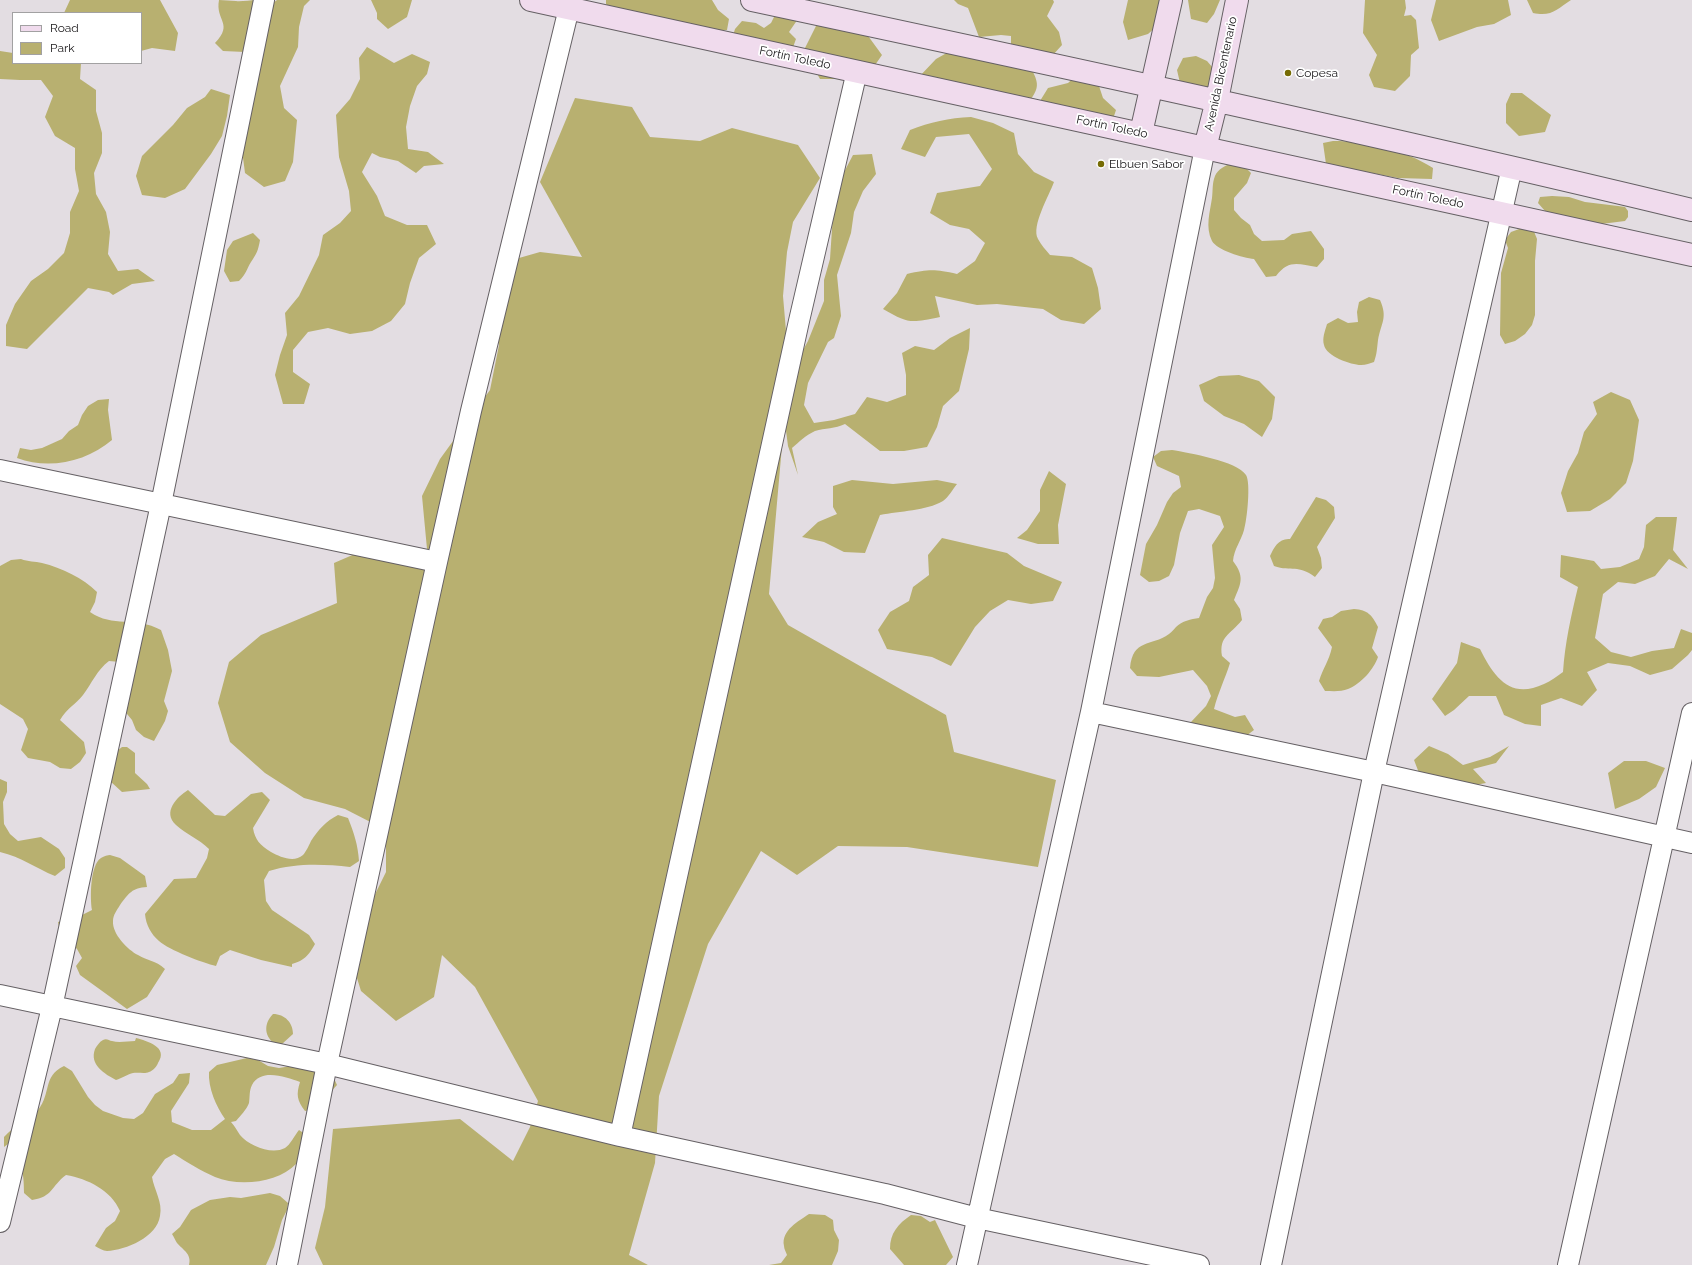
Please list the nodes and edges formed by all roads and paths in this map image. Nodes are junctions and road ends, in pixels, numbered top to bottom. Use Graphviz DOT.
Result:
graph roads {
  1 [pos="264,0"];
  2 [pos="531,0"];
  3 [pos="752,0"];
  4 [pos="1171,0"];
  5 [pos="1237,0"];
  6 [pos="570,4"];
  7 [pos="857,71"];
  8 [pos="1153,86"];
  9 [pos="1217,100"];
  10 [pos="1141,133"];
  11 [pos="1205,148"];
  12 [pos="1512,167"];
  13 [pos="1692,210"];
  14 [pos="1502,213"];
  15 [pos="1692,255"];
  16 [pos="0,470"];
  17 [pos="161,504"];
  18 [pos="437,562"];
  19 [pos="1090,712"];
  20 [pos="1692,712"];
  21 [pos="1374,772"];
  22 [pos="1664,837"];
  23 [pos="1692,843"];
  24 [pos="0,995"];
  25 [pos="52,1007"];
  26 [pos="326,1064"];
  27 [pos="620,1136"];
  28 [pos="977,1218"];
  29 [pos="0,1222"];
  30 [pos="287,1265"];
  31 [pos="967,1265"];
  32 [pos="1199,1265"];
  33 [pos="1271,1265"];
  34 [pos="1568,1265"];
  1 -- 17 [label="street"];
  2 -- 6 [label="street, Fortín Toledo"];
  3 -- 8 [label="street"];
  4 -- 8 [label="street"];
  5 -- 9 [label="street, Avenida Bicentenario"];
  6 -- 7 [label="street, Fortín Toledo"];
  6 -- 18 [label="street"];
  7 -- 10 [label="street, Fortín Toledo"];
  7 -- 27 [label="street"];
  8 -- 9 [label="street"];
  8 -- 10 [label="street"];
  9 -- 11 [label="street, Avenida Bicentenario"];
  9 -- 12 [label="street"];
  10 -- 11 [label="street, Fortín Toledo"];
  11 -- 14 [label="street, Fortín Toledo"];
  11 -- 19 [label="street"];
  12 -- 13 [label="street"];
  12 -- 14 [label="street"];
  14 -- 15 [label="street, Fortín Toledo"];
  14 -- 21 [label="street"];
  16 -- 17 [label="street"];
  17 -- 18 [label="street"];
  17 -- 25 [label="street"];
  18 -- 26 [label="street"];
  19 -- 21 [label="street"];
  19 -- 28 [label="street"];
  20 -- 22 [label="street"];
  21 -- 22 [label="street"];
  21 -- 33 [label="street"];
  22 -- 23 [label="street"];
  22 -- 34 [label="street"];
  24 -- 25 [label="street"];
  25 -- 26 [label="street"];
  25 -- 29 [label="street"];
  26 -- 27 [label="street"];
  26 -- 30 [label="street"];
  27 -- 28 [label="street"];
  28 -- 31 [label="street"];
  28 -- 32 [label="street"];
}
